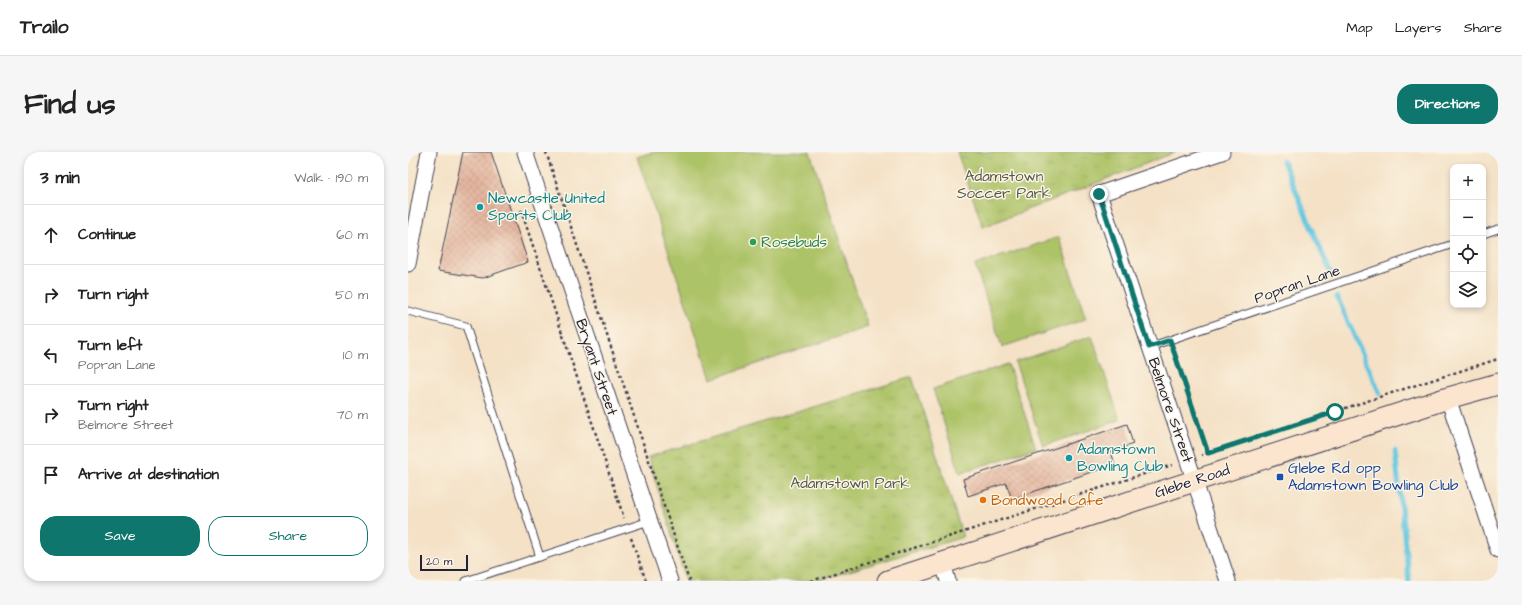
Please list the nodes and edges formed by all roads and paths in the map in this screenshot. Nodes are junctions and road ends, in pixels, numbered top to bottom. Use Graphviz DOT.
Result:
graph roads {
  1 [pos="429,152"];
  2 [pos="525,152"];
  3 [pos="546,152"];
  4 [pos="1222,152"];
  5 [pos="521,210"];
  6 [pos="1498,229"];
  7 [pos="1486,233"];
  8 [pos="1450,245"];
  9 [pos="408,264"];
  10 [pos="408,311"];
  11 [pos="1170,340"];
  12 [pos="1149,347"];
  13 [pos="1498,360"];
  14 [pos="1498,384"];
  15 [pos="1448,398"];
  16 [pos="1208,453"];
  17 [pos="1202,455"];
  18 [pos="1172,465"];
  19 [pos="1195,480"];
  20 [pos="649,520"];
  21 [pos="628,528"];
  22 [pos="1498,550"];
  23 [pos="540,558"];
  24 [pos="946,572"];
  25 [pos="466,581"];
  26 [pos="646,581"];
  27 [pos="670,581"];
  28 [pos="690,581"];
  29 [pos="812,581"];
  30 [pos="888,581"];
  31 [pos="1228,581"];
  1 -- 9 [label="street"];
  2 -- 20 [label="street, Bryant Street"];
  3 -- 28 [label="path"];
  4 -- 12 [label="street, Belmore Street"];
  5 -- 21 [label="path"];
  6 -- 7 [label="lane"];
  8 -- 11 [label="lane, Popran Lane"];
  10 -- 23 [label="lane"];
  11 -- 12 [label="lane, Popran Lane"];
  11 -- 16 [label="path"];
  12 -- 19 [label="street, Belmore Street"];
  13 -- 16 [label="path"];
  14 -- 15 [label="main road, Glebe Road"];
  15 -- 19 [label="main road, Glebe Road"];
  15 -- 22 [label="street"];
  16 -- 17 [label="path"];
  18 -- 29 [label="path"];
  19 -- 24 [label="main road, Glebe Road"];
  19 -- 31 [label="street, Belmore Street"];
  20 -- 21 [label="lane"];
  20 -- 27 [label="street, Bryant Street"];
  21 -- 23 [label="lane"];
  21 -- 26 [label="path"];
  23 -- 25 [label="lane"];
  24 -- 30 [label="main road, Glebe Road"];
}
